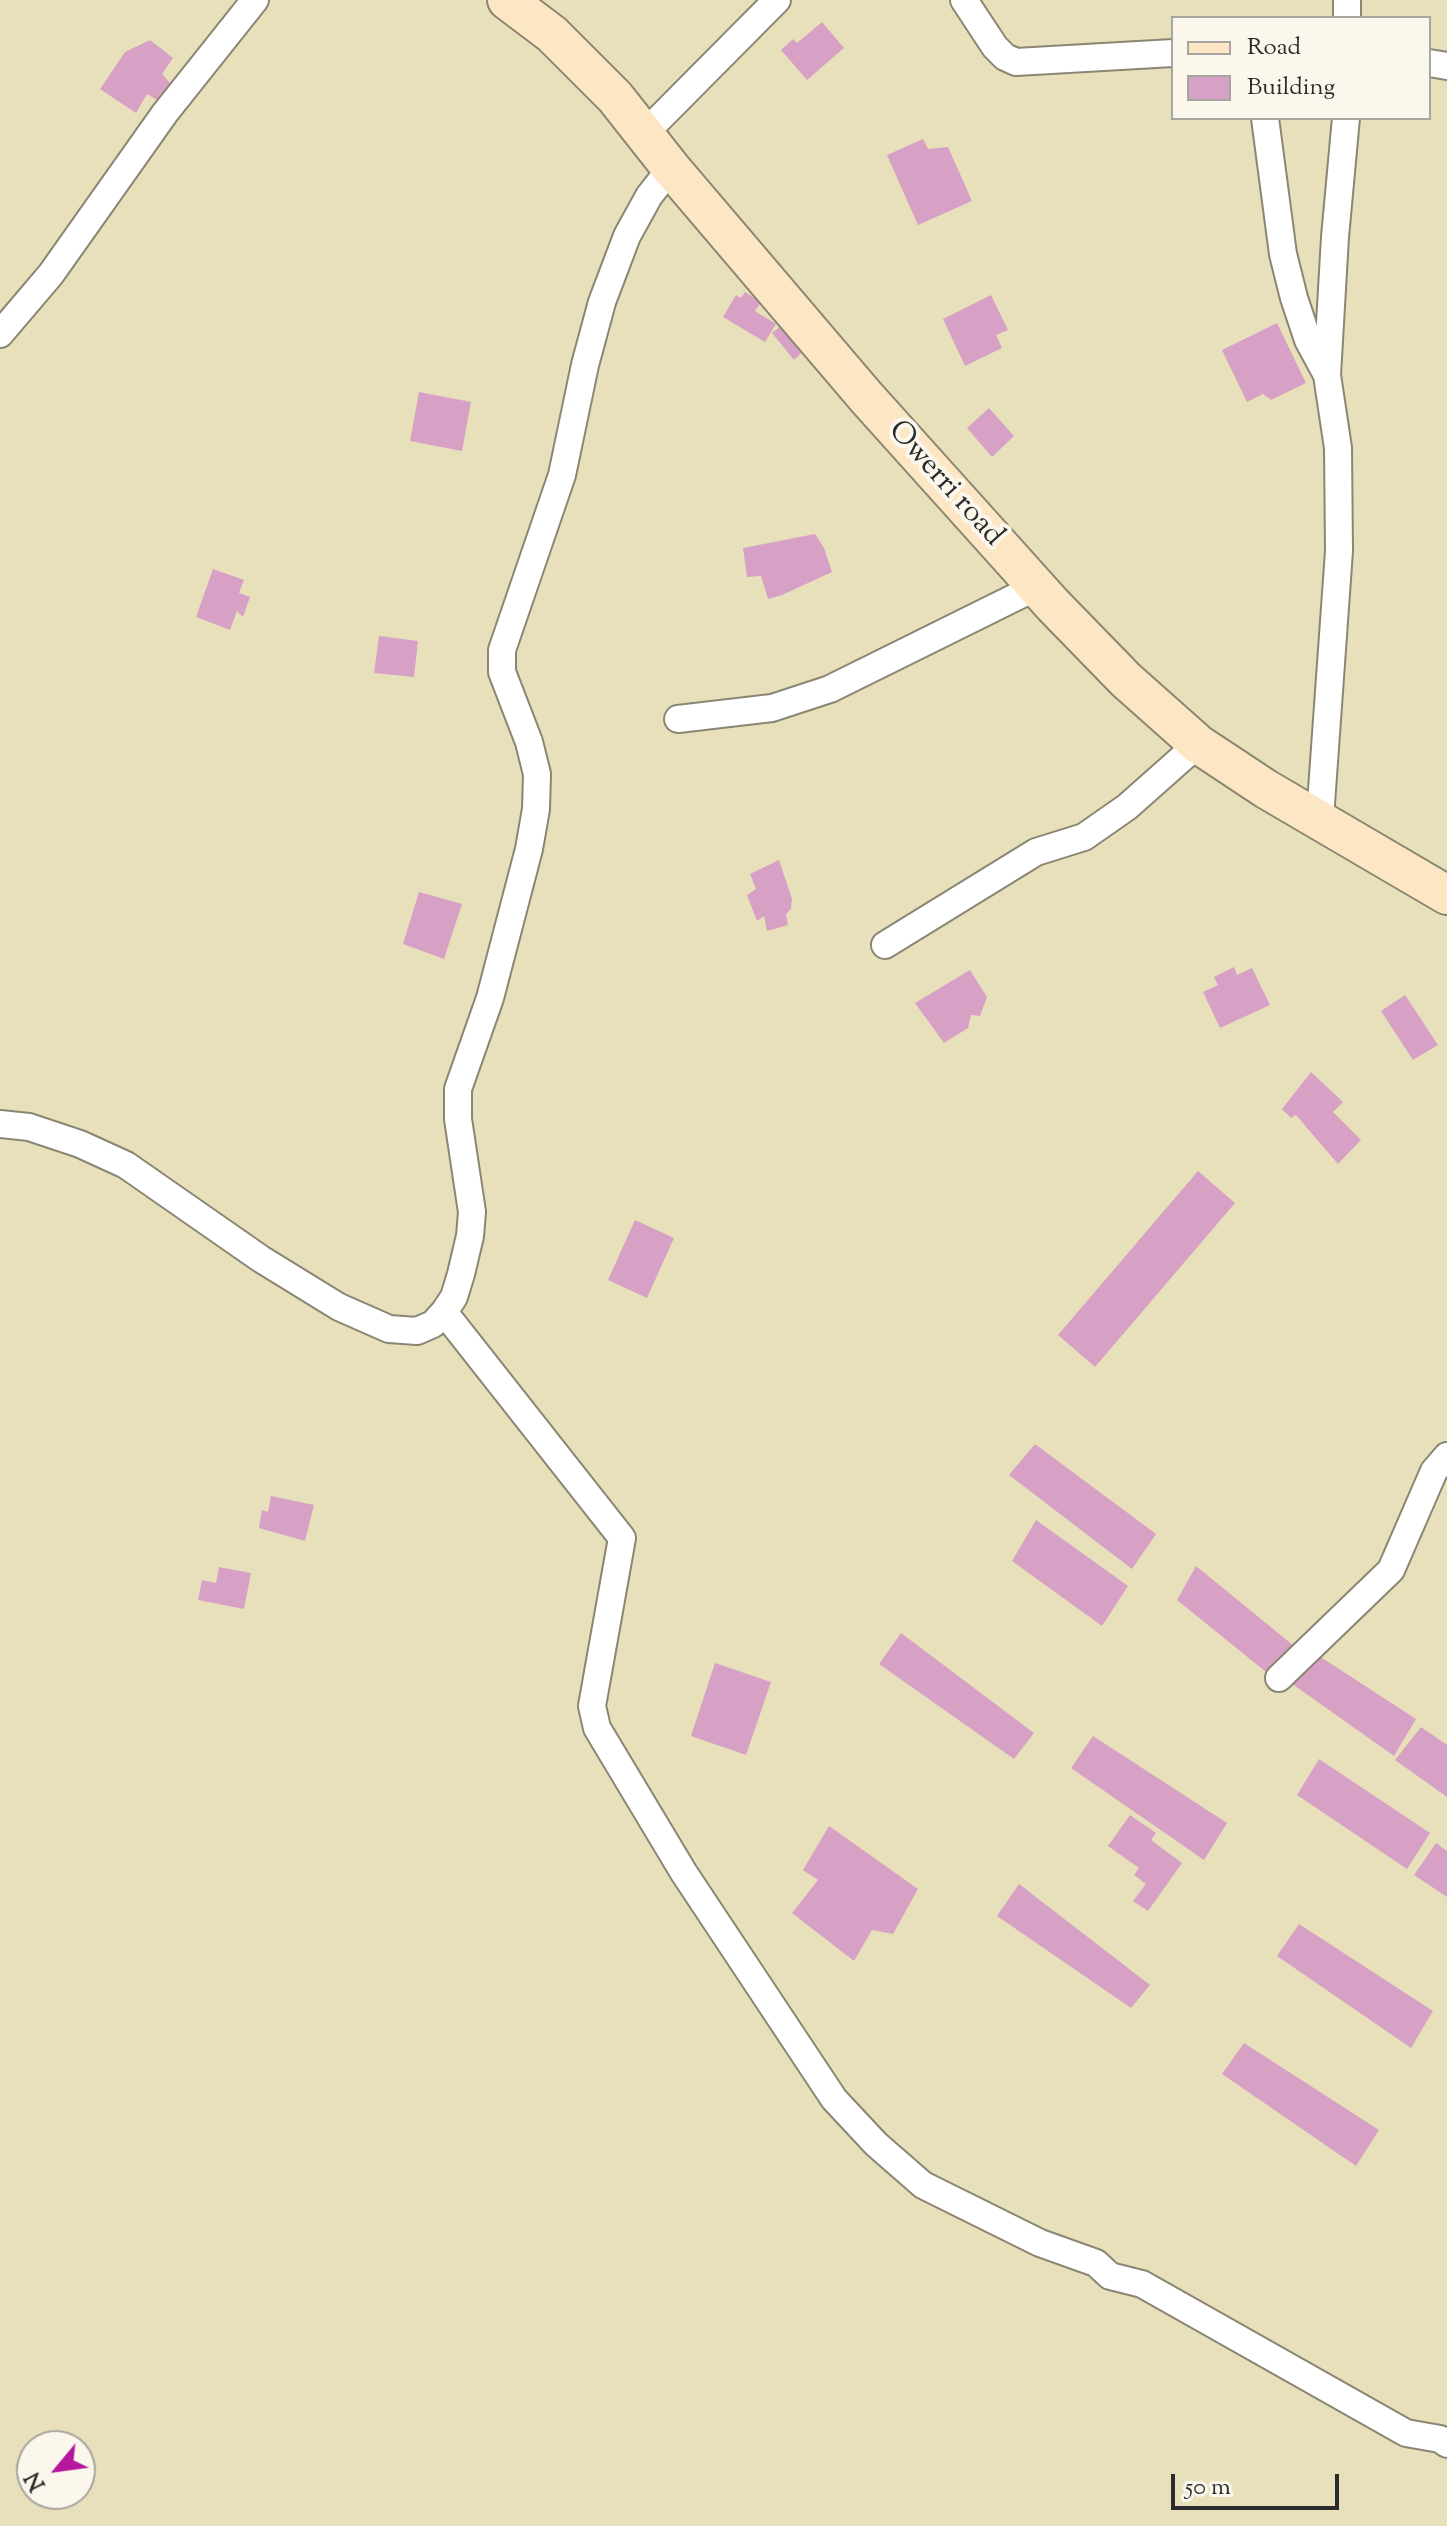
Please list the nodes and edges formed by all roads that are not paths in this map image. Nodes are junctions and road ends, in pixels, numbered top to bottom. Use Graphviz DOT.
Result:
graph roads {
  1 [pos="255,0"];
  2 [pos="507,0"];
  3 [pos="777,0"];
  4 [pos="964,0"];
  5 [pos="1171,53"];
  6 [pos="1265,120"];
  7 [pos="1346,120"];
  8 [pos="644,134"];
  9 [pos="671,168"];
  10 [pos="0,334"];
  11 [pos="1327,375"];
  12 [pos="1036,587"];
  13 [pos="678,719"];
  14 [pos="1198,744"];
  15 [pos="1320,818"];
  16 [pos="1447,895"];
  17 [pos="885,945"];
  18 [pos="0,1124"];
  19 [pos="444,1312"];
  20 [pos="1447,1456"];
  21 [pos="1279,1678"];
  22 [pos="1447,2444"];
  1 -- 10 [label="street"];
  2 -- 8 [label="main road, Owerri road"];
  3 -- 8 [label="street"];
  4 -- 5 [label="street"];
  6 -- 11 [label="street"];
  7 -- 11 [label="street"];
  8 -- 9 [label="main road, Owerri road"];
  9 -- 12 [label="main road, Owerri road"];
  9 -- 19 [label="street"];
  11 -- 15 [label="street"];
  12 -- 13 [label="street"];
  12 -- 14 [label="main road, Owerri road"];
  14 -- 15 [label="main road, Owerri road"];
  14 -- 17 [label="street"];
  15 -- 16 [label="main road, Owerri road"];
  18 -- 19 [label="street"];
  19 -- 22 [label="street"];
  20 -- 21 [label="street"];
}
